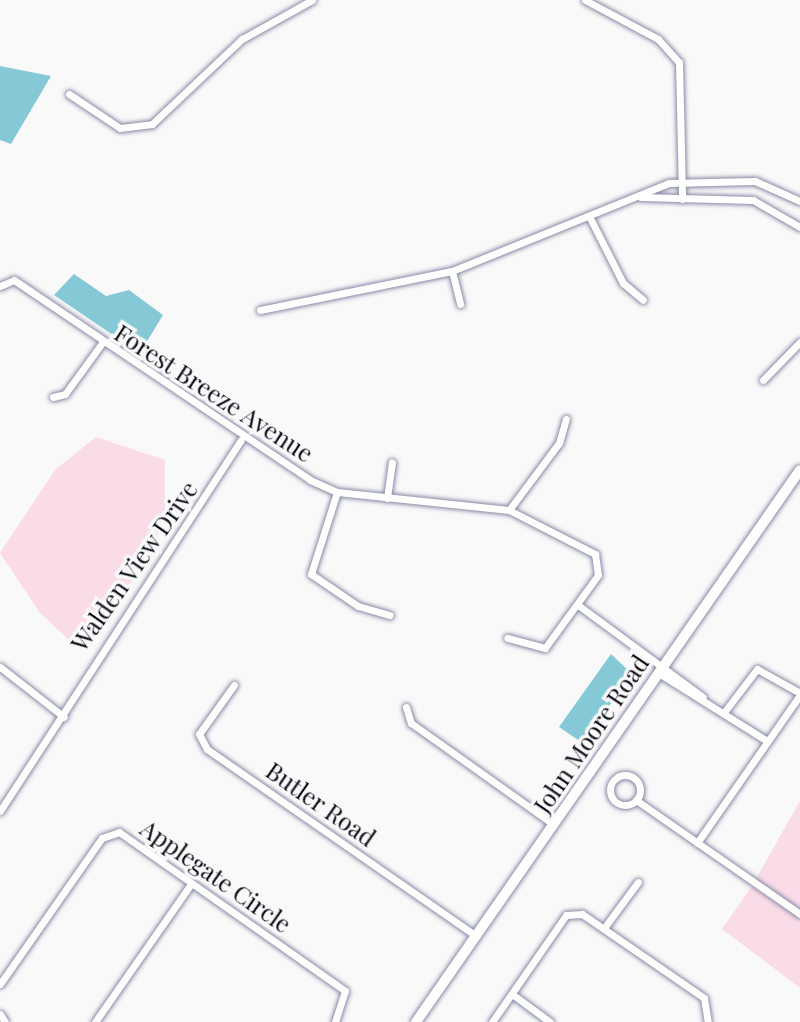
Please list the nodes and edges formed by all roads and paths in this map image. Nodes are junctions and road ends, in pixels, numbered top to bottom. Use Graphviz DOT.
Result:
graph roads {
  1 [pos="312,0"];
  2 [pos="585,0"];
  3 [pos="69,94"];
  4 [pos="683,181"];
  5 [pos="641,197"];
  6 [pos="682,199"];
  7 [pos="800,201"];
  8 [pos="590,218"];
  9 [pos="800,227"];
  10 [pos="452,271"];
  11 [pos="0,286"];
  12 [pos="643,300"];
  13 [pos="460,304"];
  14 [pos="260,310"];
  15 [pos="800,342"];
  16 [pos="102,343"];
  17 [pos="763,380"];
  18 [pos="53,397"];
  19 [pos="566,419"];
  20 [pos="241,440"];
  21 [pos="392,462"];
  22 [pos="800,470"];
  23 [pos="337,492"];
  24 [pos="387,498"];
  25 [pos="509,510"];
  26 [pos="578,605"];
  27 [pos="390,615"];
  28 [pos="507,638"];
  29 [pos="0,667"];
  30 [pos="660,668"];
  31 [pos="687,679"];
  32 [pos="234,685"];
  33 [pos="681,688"];
  34 [pos="800,694"];
  35 [pos="703,697"];
  36 [pos="406,707"];
  37 [pos="725,711"];
  38 [pos="64,717"];
  39 [pos="767,741"];
  40 [pos="0,789"];
  41 [pos="9,797"];
  42 [pos="636,800"];
  43 [pos="0,811"];
  44 [pos="553,824"];
  45 [pos="697,843"];
  46 [pos="638,882"];
  47 [pos="191,884"];
  48 [pos="800,914"];
  49 [pos="604,928"];
  50 [pos="476,936"];
  51 [pos="0,984"];
  52 [pos="512,994"];
  53 [pos="0,1014"];
  54 [pos="5,1022"];
  55 [pos="95,1022"];
  56 [pos="335,1022"];
  57 [pos="416,1022"];
  58 [pos="492,1022"];
  59 [pos="550,1022"];
  60 [pos="708,1022"];
  1 -- 3 [label="street"];
  2 -- 4 [label="street"];
  4 -- 5 [label="street"];
  4 -- 6 [label="street"];
  4 -- 7 [label="street"];
  5 -- 6 [label="street"];
  5 -- 8 [label="street"];
  6 -- 9 [label="street"];
  8 -- 10 [label="street"];
  8 -- 12 [label="street"];
  10 -- 13 [label="street"];
  10 -- 14 [label="street"];
  11 -- 16 [label="street, Forest Breeze Avenue"];
  15 -- 17 [label="street"];
  16 -- 18 [label="street"];
  16 -- 20 [label="street, Forest Breeze Avenue"];
  19 -- 25 [label="street"];
  20 -- 23 [label="street, Forest Breeze Avenue"];
  20 -- 38 [label="street, Walden View Drive"];
  21 -- 24 [label="street"];
  22 -- 30 [label="street, John Moore Road"];
  23 -- 24 [label="street, Forest Breeze Avenue"];
  23 -- 27 [label="street"];
  24 -- 25 [label="street, Forest Breeze Avenue"];
  25 -- 26 [label="street, Forest Breeze Avenue"];
  26 -- 28 [label="street, Forest Breeze Avenue"];
  26 -- 30 [label="street"];
  29 -- 38 [label="street"];
  30 -- 31 [label="street"];
  30 -- 33 [label="street"];
  30 -- 44 [label="street, John Moore Road"];
  31 -- 33 [label="street"];
  31 -- 35 [label="street"];
  32 -- 50 [label="street, Butler Road"];
  33 -- 35 [label="street"];
  34 -- 37 [label="street"];
  34 -- 39 [label="street"];
  35 -- 37 [label="street"];
  36 -- 44 [label="street"];
  37 -- 39 [label="street"];
  38 -- 41 [label="street, Walden View Drive"];
  39 -- 45 [label="street"];
  40 -- 41 [label="street"];
  41 -- 43 [label="street, Walden View Drive"];
  42 -- 42 [label="street"];
  42 -- 45 [label="street"];
  44 -- 50 [label="street, John Moore Road"];
  45 -- 48 [label="street"];
  46 -- 49 [label="street"];
  47 -- 51 [label="street, Applegate Circle"];
  47 -- 55 [label="street"];
  47 -- 56 [label="street, Applegate Circle"];
  49 -- 52 [label="street"];
  49 -- 60 [label="street"];
  50 -- 57 [label="street, John Moore Road"];
  52 -- 58 [label="street"];
  52 -- 59 [label="street"];
  53 -- 54 [label="street"];
}
